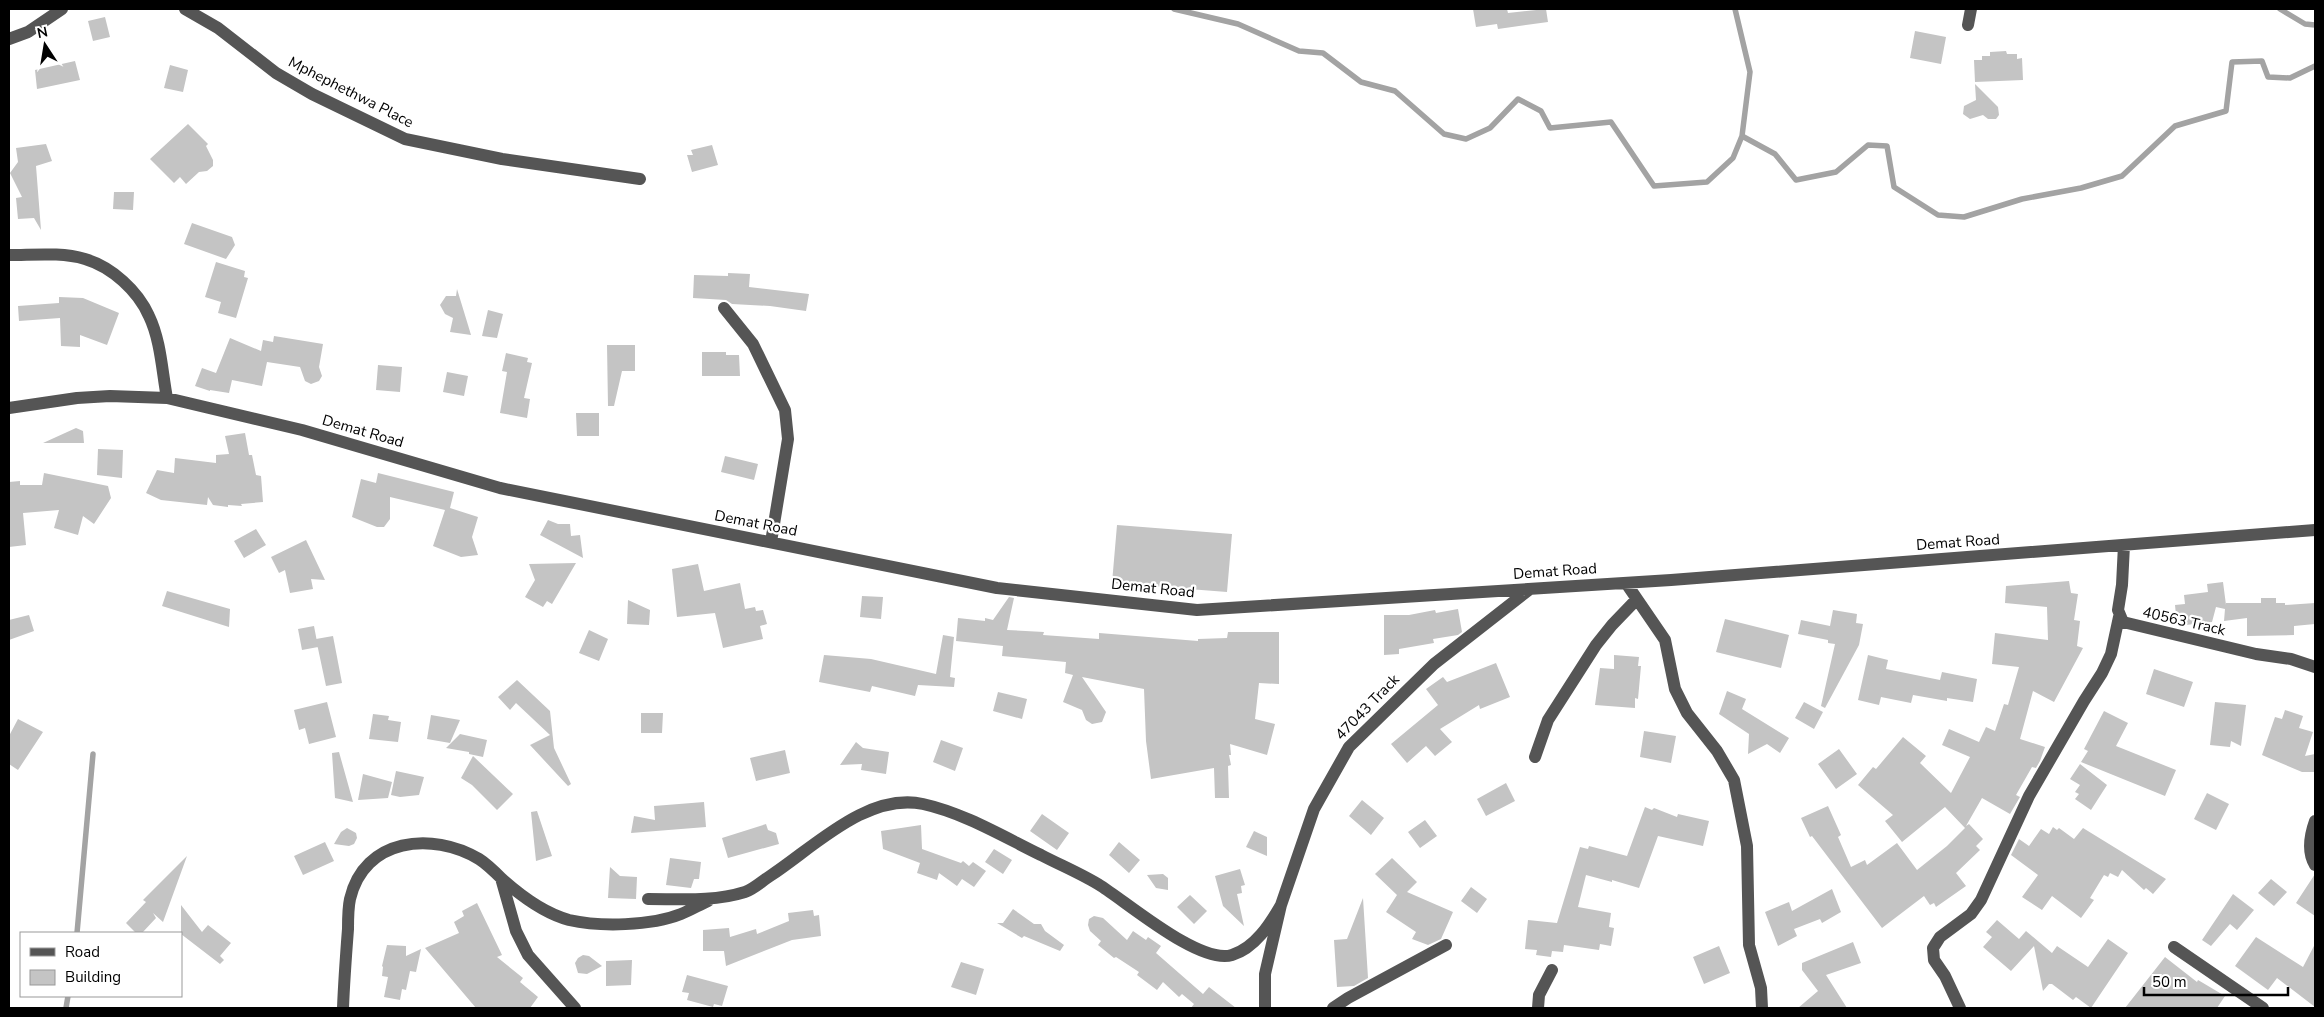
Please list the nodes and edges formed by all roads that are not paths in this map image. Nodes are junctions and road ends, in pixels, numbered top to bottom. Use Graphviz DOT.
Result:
graph roads {
  1 [pos="62,9"];
  2 [pos="185,9"];
  3 [pos="1971,9"];
  4 [pos="1968,25"];
  5 [pos="9,39"];
  6 [pos="640,179"];
  7 [pos="9,255"];
  8 [pos="724,308"];
  9 [pos="167,398"];
  10 [pos="9,408"];
  11 [pos="2315,530"];
  12 [pos="771,542"];
  13 [pos="2124,545"];
  14 [pos="1626,583"];
  15 [pos="1530,589"];
  16 [pos="1638,599"];
  17 [pos="2119,617"];
  18 [pos="2315,667"];
  19 [pos="1535,757"];
  20 [pos="2315,821"];
  21 [pos="2315,865"];
  22 [pos="501,878"];
  23 [pos="648,899"];
  24 [pos="711,899"];
  25 [pos="1281,905"];
  26 [pos="1446,945"];
  27 [pos="2174,947"];
  28 [pos="1552,970"];
  29 [pos="343,1008"];
  30 [pos="575,1008"];
  31 [pos="1265,1008"];
  32 [pos="1333,1008"];
  33 [pos="1538,1008"];
  34 [pos="1762,1008"];
  35 [pos="1960,1008"];
  36 [pos="2263,1008"];
  1 -- 5 [label="street"];
  2 -- 6 [label="street, Mphephethwa Place"];
  3 -- 4 [label="street"];
  7 -- 9 [label="street"];
  8 -- 12 [label="street"];
  9 -- 10 [label="street, Demat Road"];
  9 -- 12 [label="street, Demat Road"];
  11 -- 13 [label="street, Demat Road"];
  12 -- 15 [label="street, Demat Road"];
  13 -- 14 [label="street, Demat Road"];
  13 -- 17 [label="street, 40563 Track"];
  14 -- 15 [label="street, Demat Road"];
  14 -- 16 [label="street"];
  15 -- 25 [label="street, 47043 Track"];
  16 -- 19 [label="street"];
  16 -- 34 [label="street"];
  17 -- 18 [label="street, 40563 Track"];
  17 -- 35 [label="street"];
  20 -- 21 [label="street"];
  22 -- 24 [label="street"];
  22 -- 29 [label="street"];
  22 -- 30 [label="street"];
  23 -- 24 [label="street"];
  24 -- 25 [label="street"];
  25 -- 31 [label="street, 47043 Track"];
  26 -- 32 [label="street"];
  27 -- 36 [label="street"];
  28 -- 33 [label="street"];
}
